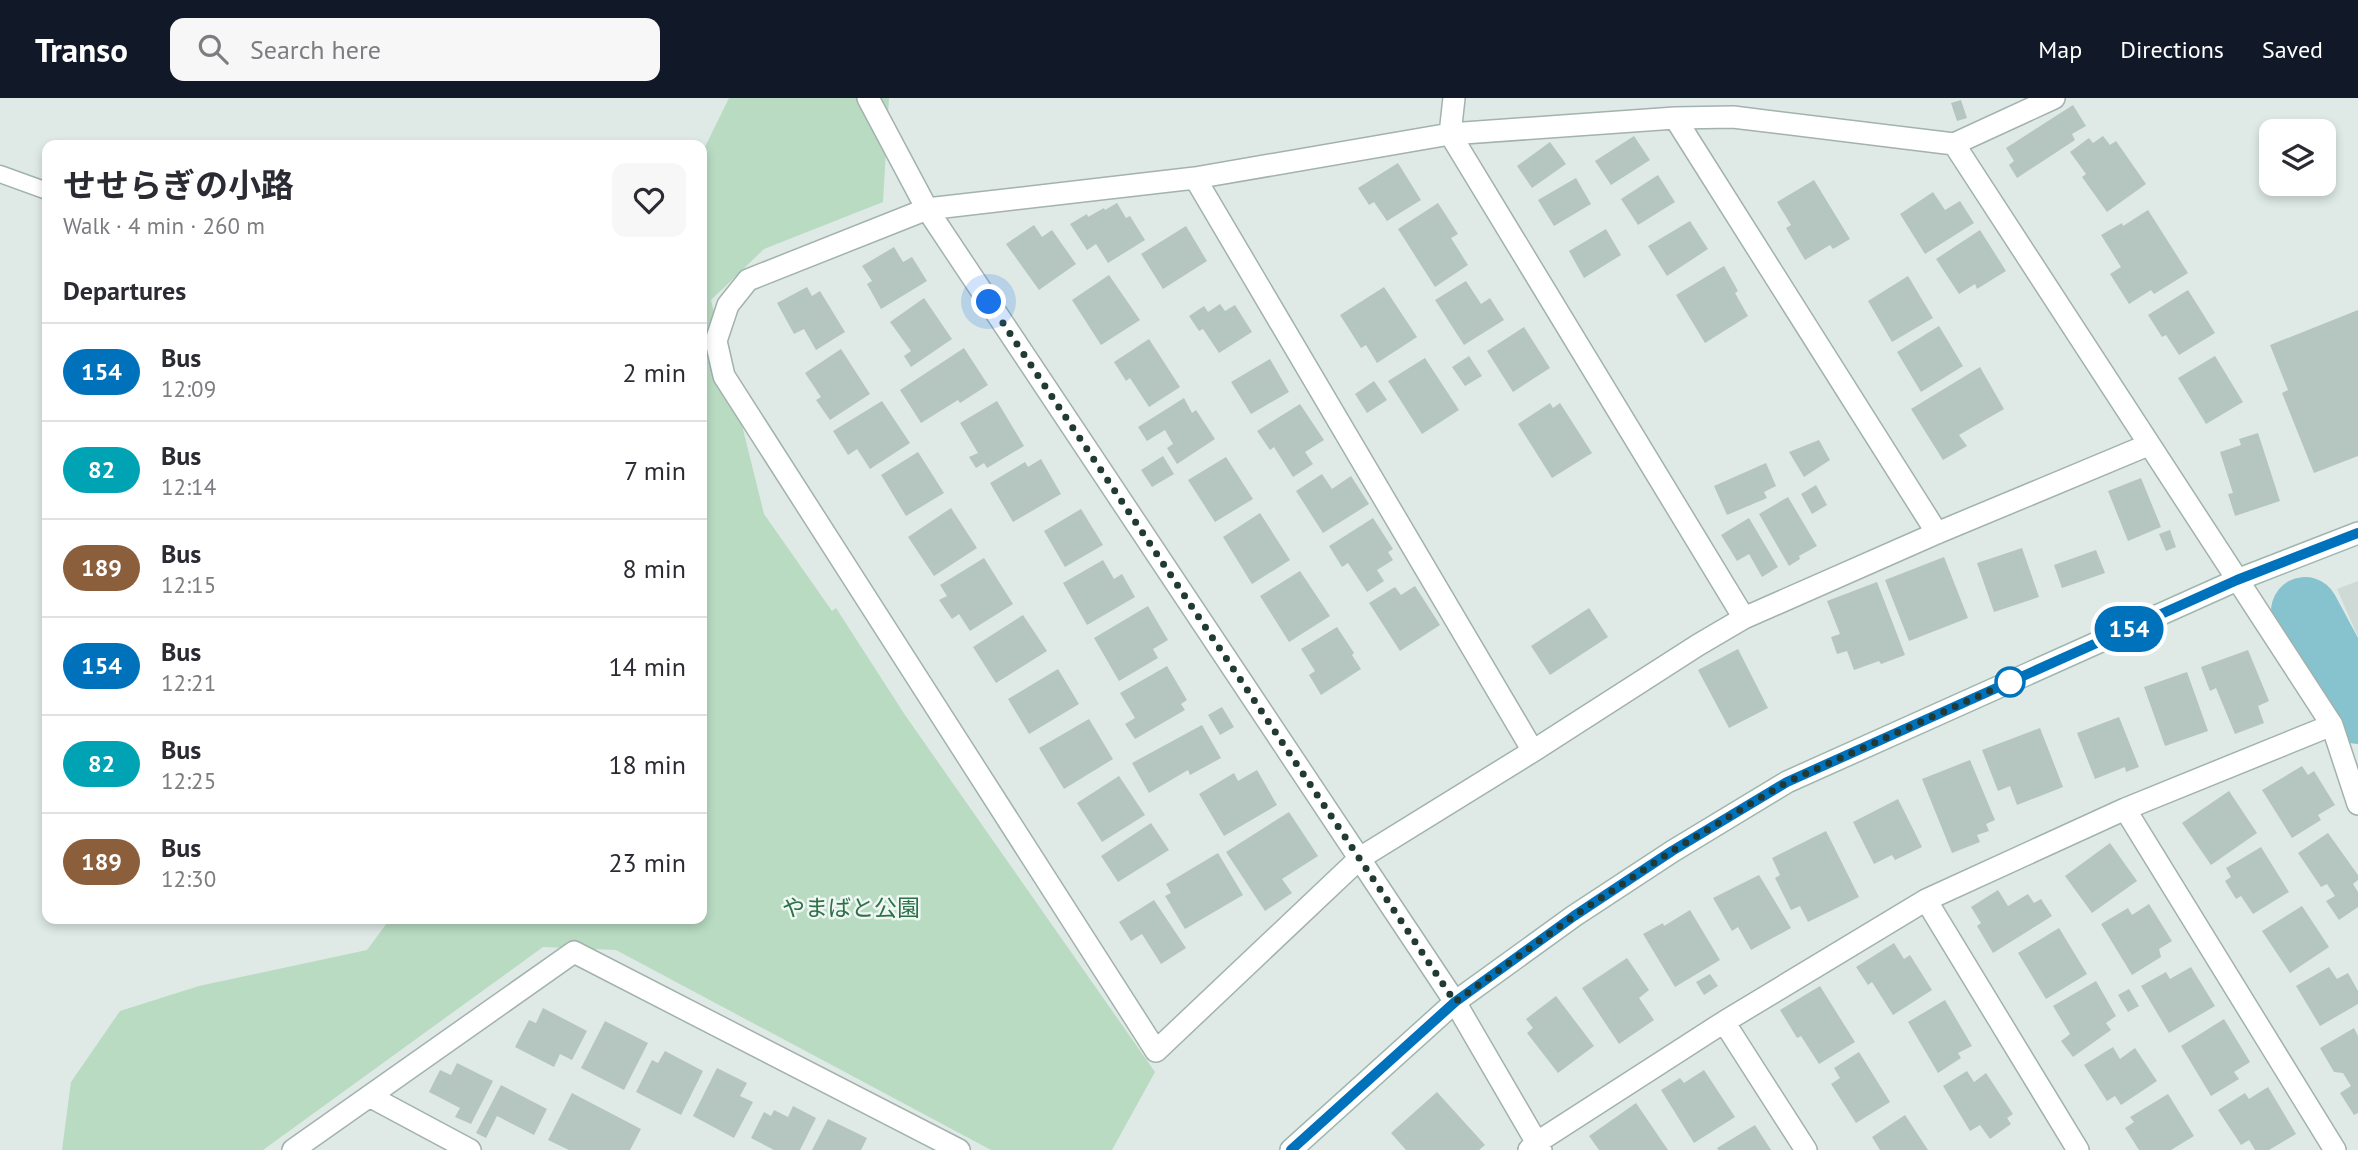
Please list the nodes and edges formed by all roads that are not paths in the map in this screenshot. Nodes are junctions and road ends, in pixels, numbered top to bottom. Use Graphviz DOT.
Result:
graph roads {
  1 [pos="868,98"];
  2 [pos="1454,98"];
  3 [pos="2054,98"];
  4 [pos="1675,118"];
  5 [pos="1450,134"];
  6 [pos="1954,144"];
  7 [pos="0,174"];
  8 [pos="1195,178"];
  9 [pos="42,189"];
  10 [pos="927,209"];
  11 [pos="2148,446"];
  12 [pos="1937,533"];
  13 [pos="2358,533"];
  14 [pos="2237,580"];
  15 [pos="1744,618"];
  16 [pos="2332,725"];
  17 [pos="1534,751"];
  18 [pos="2358,804"];
  19 [pos="2125,809"];
  20 [pos="1360,858"];
  21 [pos="1926,900"];
  22 [pos="1455,1002"];
  23 [pos="1724,1022"];
  24 [pos="371,1097"];
  25 [pos="1535,1148"];
  26 [pos="293,1150"];
  27 [pos="470,1150"];
  28 [pos="959,1150"];
  29 [pos="1291,1150"];
  30 [pos="1806,1150"];
  31 [pos="2078,1150"];
  32 [pos="2335,1150"];
  1 -- 10 [label="street"];
  2 -- 5 [label="street"];
  3 -- 6 [label="street"];
  4 -- 5 [label="street"];
  4 -- 6 [label="street"];
  4 -- 12 [label="street"];
  5 -- 8 [label="street"];
  5 -- 15 [label="street"];
  6 -- 11 [label="street"];
  7 -- 9 [label="lane"];
  8 -- 10 [label="street"];
  8 -- 17 [label="street"];
  10 -- 20 [label="street"];
  10 -- 20 [label="street"];
  11 -- 12 [label="street"];
  11 -- 14 [label="street"];
  12 -- 15 [label="street"];
  13 -- 14 [label="street"];
  14 -- 16 [label="street"];
  14 -- 22 [label="street"];
  15 -- 17 [label="street"];
  16 -- 18 [label="street"];
  16 -- 19 [label="street"];
  17 -- 20 [label="street"];
  19 -- 21 [label="street"];
  19 -- 32 [label="street"];
  20 -- 22 [label="street"];
  21 -- 23 [label="street"];
  21 -- 31 [label="street"];
  22 -- 25 [label="street"];
  22 -- 29 [label="street"];
  23 -- 25 [label="street"];
  23 -- 30 [label="street"];
  24 -- 26 [label="street"];
  24 -- 27 [label="street"];
  24 -- 28 [label="street"];
}
